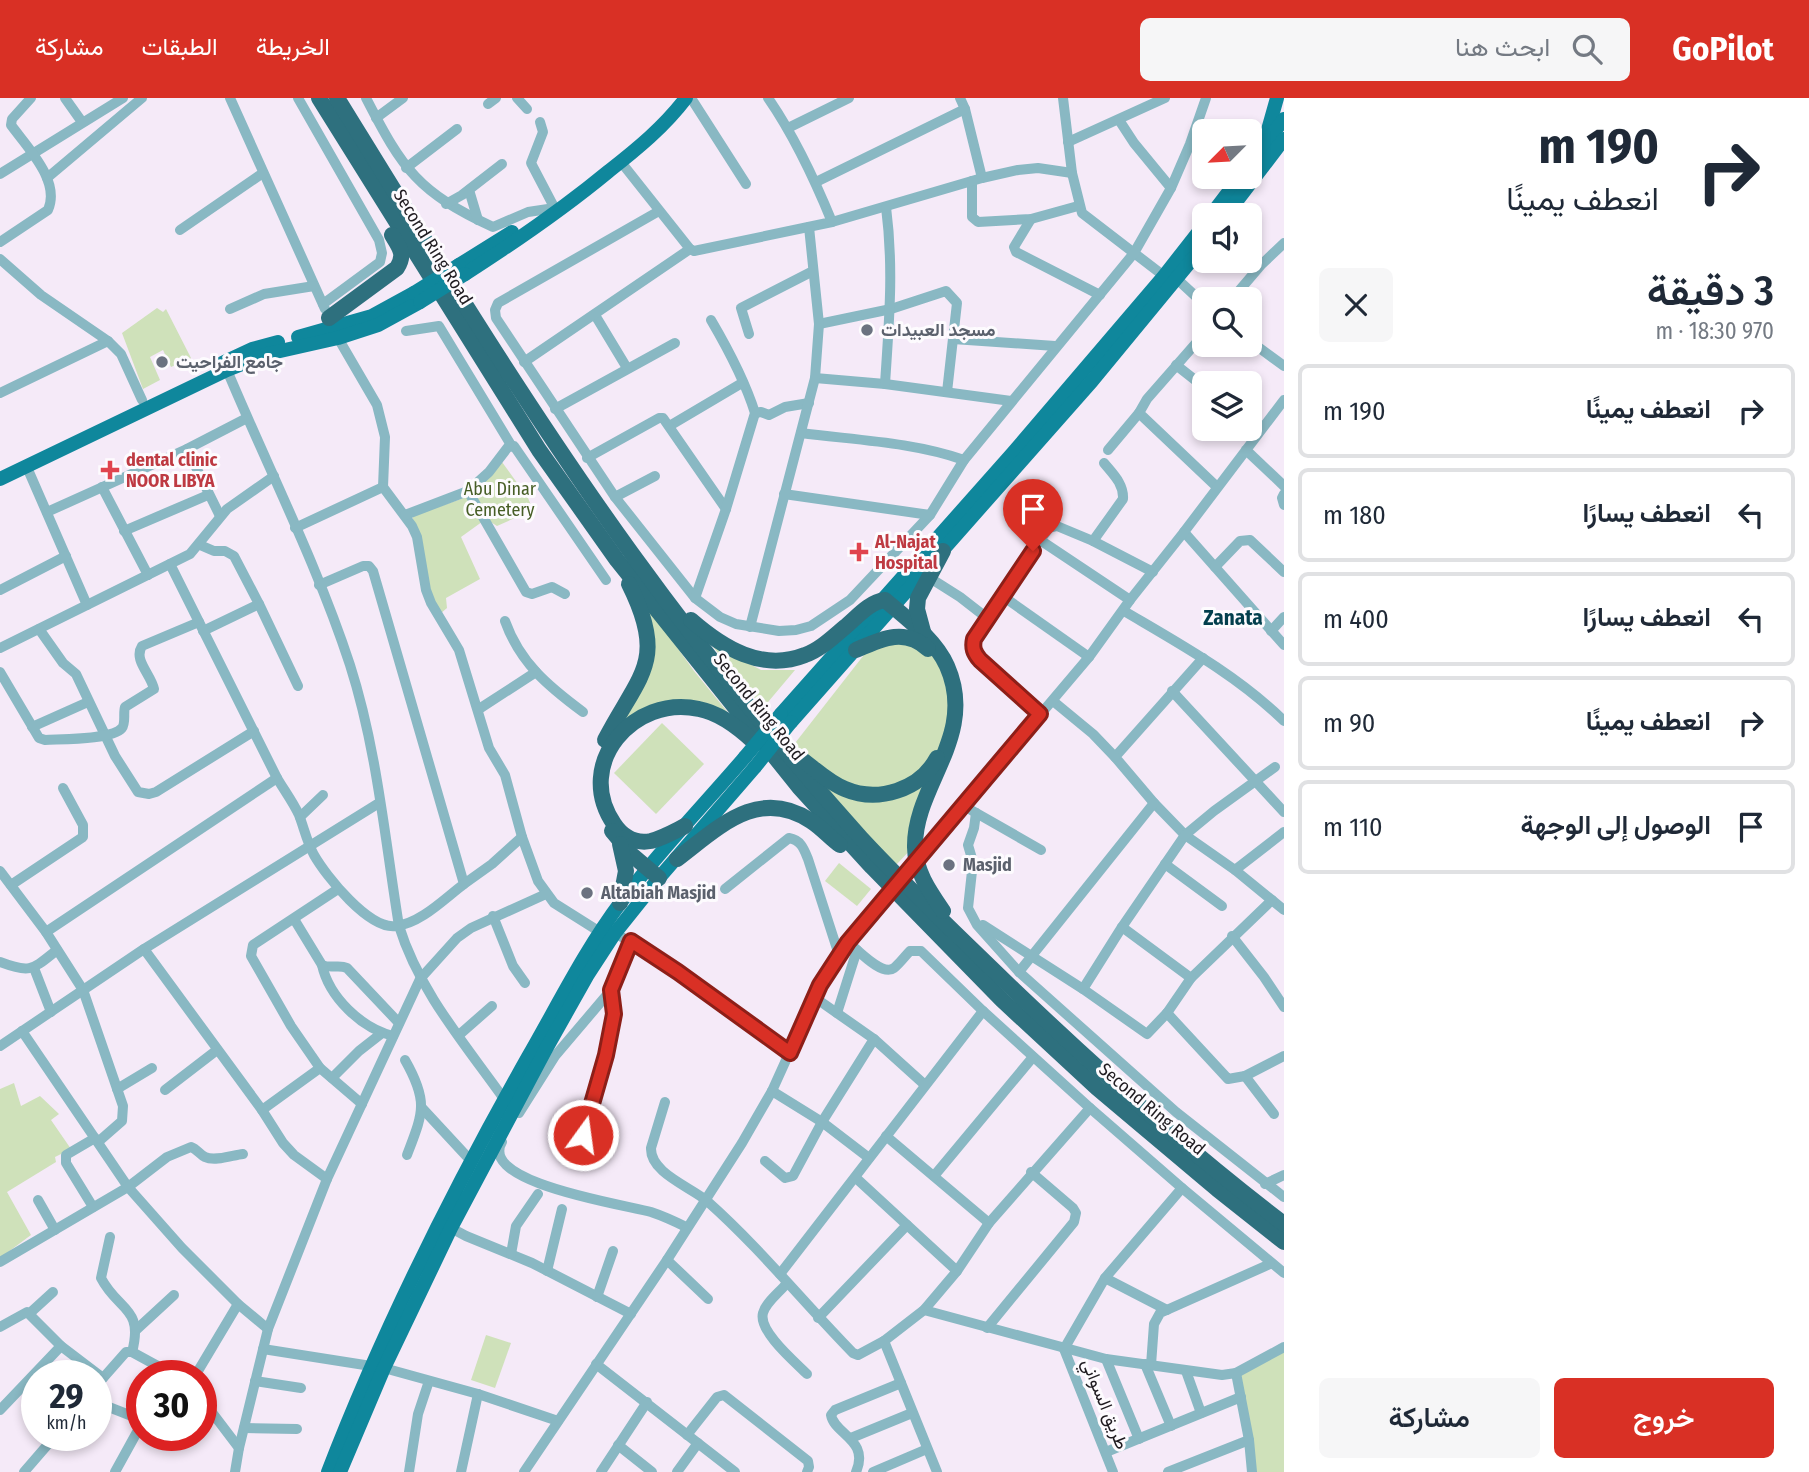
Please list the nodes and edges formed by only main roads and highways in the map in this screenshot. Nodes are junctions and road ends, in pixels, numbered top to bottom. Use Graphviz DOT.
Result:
graph roads {
  1 [pos="319,98"];
  2 [pos="337,98"];
  3 [pos="680,98"];
  4 [pos="689,98"];
  5 [pos="1277,98"];
  6 [pos="1284,118"];
  7 [pos="1284,139"];
  8 [pos="1264,142"];
  9 [pos="1262,148"];
  10 [pos="1262,160"];
  11 [pos="1284,160"];
  12 [pos="357,161"];
  13 [pos="1262,165"];
  14 [pos="1231,189"];
  15 [pos="1220,203"];
  16 [pos="1192,244"];
  17 [pos="1192,257"];
  18 [pos="462,269"];
  19 [pos="1171,278"];
  20 [pos="331,322"];
  21 [pos="86,433"];
  22 [pos="0,470"];
  23 [pos="0,479"];
  24 [pos="943,551"];
  25 [pos="634,556"];
  26 [pos="617,560"];
  27 [pos="889,603"];
  28 [pos="924,635"];
  29 [pos="856,650"];
  30 [pos="786,718"];
  31 [pos="773,734"];
  32 [pos="750,762"];
  33 [pos="799,787"];
  34 [pos="685,826"];
  35 [pos="619,841"];
  36 [pos="677,859"];
  37 [pos="872,867"];
  38 [pos="653,873"];
  39 [pos="620,903"];
  40 [pos="963,941"];
  41 [pos="458,1202"];
  42 [pos="1284,1224"];
  43 [pos="1284,1242"];
  44 [pos="377,1367"];
  45 [pos="328,1472"];
  46 [pos="340,1472"];
  1 -- 12 [label="highway, Second Ring Road"];
  2 -- 25 [label="highway, Second Ring Road"];
  3 -- 18 [label="main road"];
  4 -- 18 [label="main road"];
  5 -- 8 [label="main road"];
  6 -- 8 [label="main road"];
  7 -- 10 [label="main road"];
  8 -- 9 [label="main road"];
  11 -- 13 [label="main road"];
  12 -- 20 [label="highway"];
  12 -- 26 [label="highway, Second Ring Road"];
  14 -- 15 [label="main road"];
  16 -- 19 [label="main road"];
  17 -- 19 [label="main road"];
  18 -- 20 [label="main road, bridge"];
  19 -- 24 [label="main road"];
  19 -- 27 [label="main road"];
  20 -- 21 [label="main road"];
  20 -- 21 [label="main road"];
  21 -- 22 [label="main road"];
  21 -- 23 [label="main road"];
  24 -- 27 [label="main road"];
  24 -- 28 [label="highway"];
  25 -- 27 [label="highway"];
  25 -- 31 [label="highway, Second Ring Road"];
  26 -- 33 [label="highway, Second Ring Road"];
  26 -- 35 [label="highway"];
  27 -- 28 [label="highway"];
  27 -- 29 [label="main road"];
  27 -- 30 [label="main road"];
  28 -- 40 [label="highway"];
  29 -- 30 [label="main road"];
  29 -- 31 [label="highway"];
  30 -- 32 [label="main road, bridge"];
  31 -- 40 [label="highway, Second Ring Road"];
  32 -- 34 [label="main road"];
  32 -- 36 [label="main road"];
  33 -- 34 [label="highway"];
  33 -- 37 [label="highway, Second Ring Road"];
  34 -- 38 [label="main road"];
  35 -- 38 [label="highway"];
  35 -- 39 [label="highway"];
  36 -- 37 [label="highway"];
  36 -- 38 [label="main road"];
  37 -- 43 [label="highway, Second Ring Road"];
  38 -- 39 [label="main road"];
  38 -- 41 [label="main road"];
  39 -- 41 [label="main road"];
  40 -- 42 [label="highway, Second Ring Road"];
  41 -- 44 [label="main road"];
  41 -- 44 [label="main road"];
  44 -- 45 [label="main road"];
  44 -- 46 [label="main road"];
}
